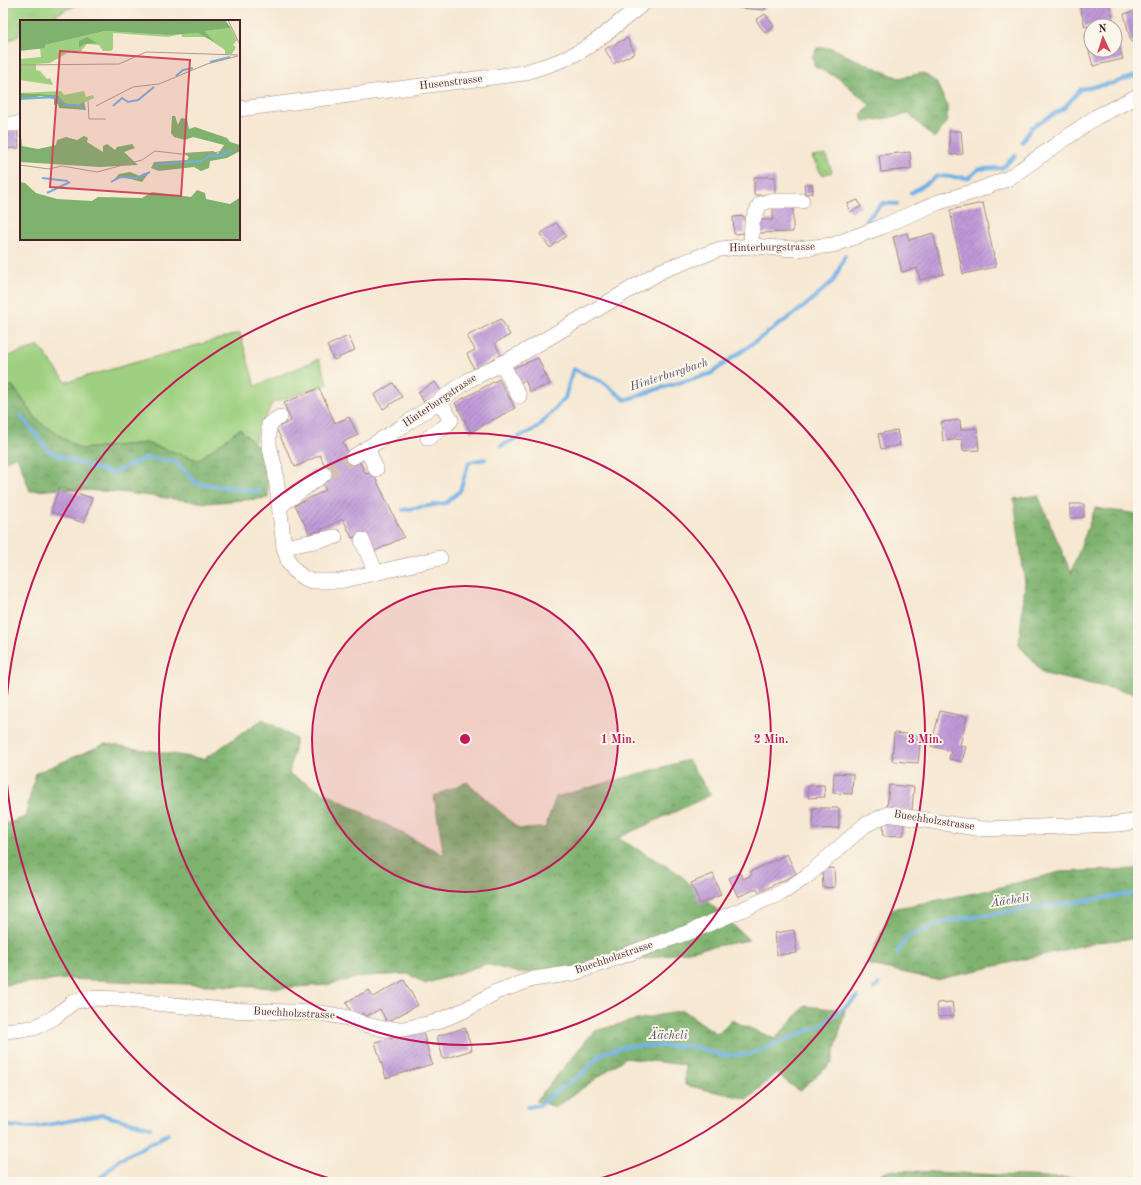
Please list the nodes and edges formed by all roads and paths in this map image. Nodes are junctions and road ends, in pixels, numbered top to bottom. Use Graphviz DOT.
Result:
graph roads {
  1 [pos="644,3"];
  2 [pos="1138,96"];
  3 [pos="240,109"];
  4 [pos="3,124"];
  5 [pos="20,124"];
  6 [pos="802,201"];
  7 [pos="751,246"];
  8 [pos="502,363"];
  9 [pos="519,396"];
  10 [pos="439,401"];
  11 [pos="280,417"];
  12 [pos="428,438"];
  13 [pos="368,448"];
  14 [pos="353,457"];
  15 [pos="376,469"];
  16 [pos="324,474"];
  17 [pos="280,506"];
  18 [pos="335,537"];
  19 [pos="362,540"];
  20 [pos="284,547"];
  21 [pos="440,558"];
  22 [pos="376,573"];
  23 [pos="1138,821"];
  24 [pos="3,1031"];
  1 -- 3 [label="street, Husenstrasse"];
  2 -- 7 [label="street, Hinterburgstrasse"];
  4 -- 5 [label="street"];
  6 -- 7 [label="street"];
  7 -- 8 [label="street, Hinterburgstrasse"];
  8 -- 9 [label="street"];
  8 -- 10 [label="street, Hinterburgstrasse"];
  10 -- 12 [label="street"];
  10 -- 13 [label="street, Hinterburgstrasse"];
  11 -- 17 [label="street"];
  13 -- 14 [label="street, Hinterburgstrasse"];
  13 -- 15 [label="street"];
  16 -- 17 [label="street"];
  17 -- 20 [label="street"];
  18 -- 20 [label="street"];
  19 -- 22 [label="street"];
  20 -- 22 [label="street"];
  21 -- 22 [label="street"];
  23 -- 24 [label="street, Buechholzstrasse"];
}
